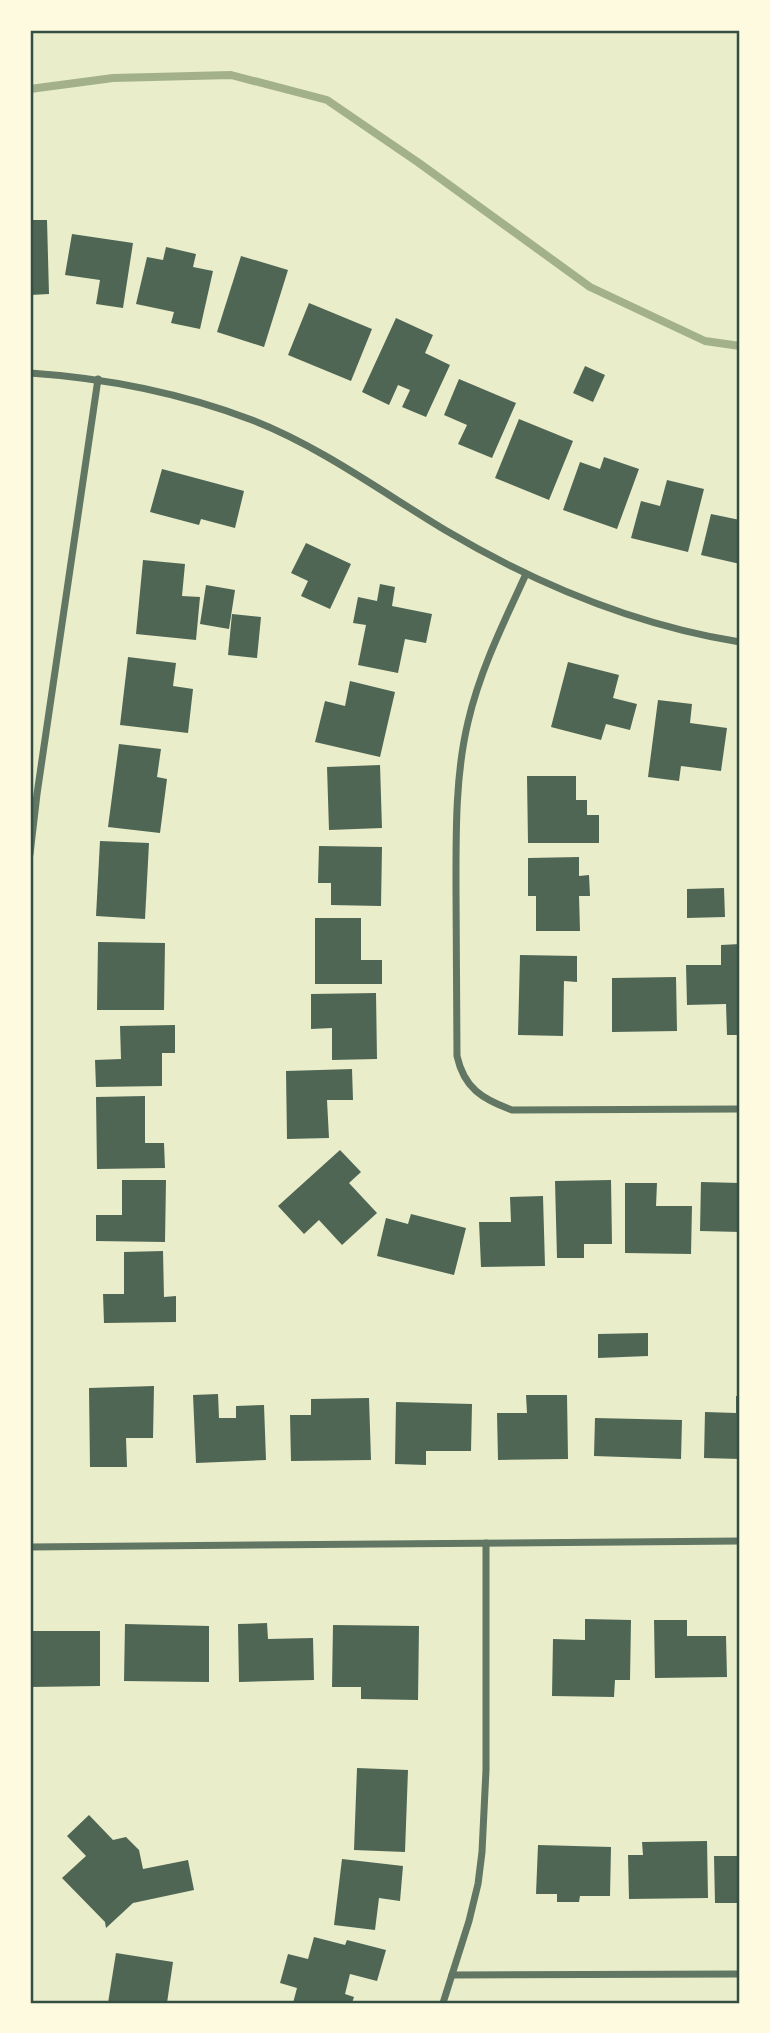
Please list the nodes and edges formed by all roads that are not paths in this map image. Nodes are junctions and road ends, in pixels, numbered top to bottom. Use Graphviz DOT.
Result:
graph roads {
  1 [pos="30,373"];
  2 [pos="98,379"];
  3 [pos="526,574"];
  4 [pos="740,642"];
  5 [pos="30,854"];
  6 [pos="740,1109"];
  7 [pos="740,1541"];
  8 [pos="486,1543"];
  9 [pos="30,1548"];
  10 [pos="740,1974"];
  11 [pos="452,1975"];
  12 [pos="443,2003"];
  1 -- 2 [label="street"];
  2 -- 3 [label="street"];
  2 -- 5 [label="street"];
  3 -- 4 [label="street"];
  3 -- 6 [label="street"];
  7 -- 8 [label="street"];
  8 -- 9 [label="street"];
  8 -- 11 [label="street"];
  10 -- 11 [label="street"];
  11 -- 12 [label="street"];
}
